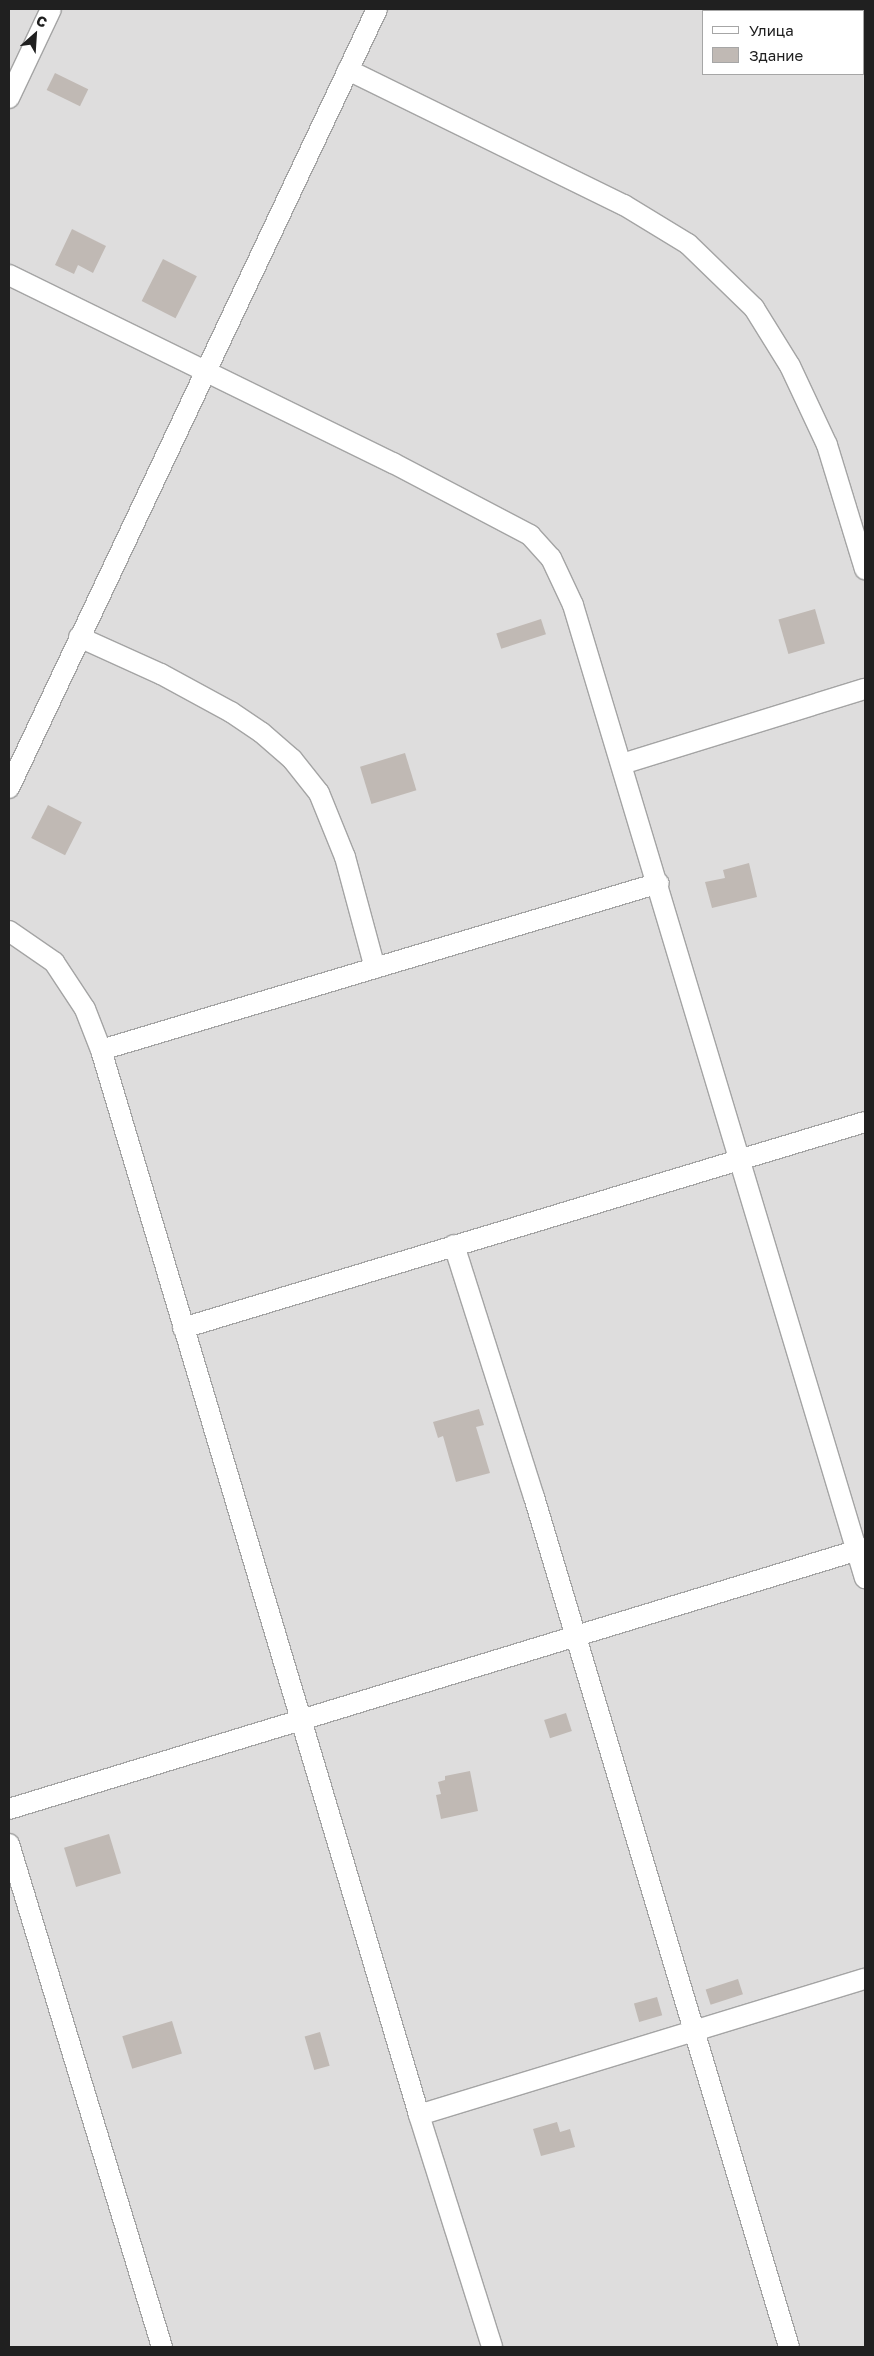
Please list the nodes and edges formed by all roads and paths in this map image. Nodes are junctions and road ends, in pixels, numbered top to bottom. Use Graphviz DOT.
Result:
graph roads {
  1 [pos="51,9"];
  2 [pos="376,9"];
  3 [pos="348,70"];
  4 [pos="9,98"];
  5 [pos="9,274"];
  6 [pos="206,371"];
  7 [pos="865,569"];
  8 [pos="80,637"];
  9 [pos="865,689"];
  10 [pos="622,764"];
  11 [pos="9,788"];
  12 [pos="658,883"];
  13 [pos="9,931"];
  14 [pos="376,968"];
  15 [pos="101,1050"];
  16 [pos="865,1122"];
  17 [pos="740,1159"];
  18 [pos="454,1245"];
  19 [pos="183,1328"];
  20 [pos="861,1549"];
  21 [pos="865,1578"];
  22 [pos="575,1636"];
  23 [pos="302,1720"];
  24 [pos="9,1809"];
  25 [pos="9,1844"];
  26 [pos="865,1979"];
  27 [pos="696,2029"];
  28 [pos="419,2115"];
  29 [pos="162,2347"];
  30 [pos="492,2347"];
  31 [pos="789,2347"];
  1 -- 4 [label="street"];
  2 -- 3 [label="street"];
  3 -- 6 [label="street"];
  3 -- 7 [label="street"];
  5 -- 6 [label="street"];
  6 -- 8 [label="street"];
  6 -- 10 [label="street"];
  8 -- 11 [label="street"];
  8 -- 14 [label="street"];
  9 -- 10 [label="street"];
  10 -- 12 [label="street"];
  12 -- 14 [label="street"];
  12 -- 17 [label="street"];
  13 -- 15 [label="street"];
  14 -- 15 [label="street"];
  15 -- 19 [label="street"];
  16 -- 17 [label="street"];
  17 -- 18 [label="street"];
  17 -- 20 [label="street"];
  18 -- 19 [label="street"];
  18 -- 22 [label="street"];
  19 -- 23 [label="street"];
  20 -- 21 [label="street"];
  20 -- 22 [label="street"];
  22 -- 23 [label="street"];
  22 -- 27 [label="street"];
  23 -- 24 [label="street"];
  23 -- 28 [label="street"];
  25 -- 29 [label="street"];
  26 -- 27 [label="street"];
  27 -- 28 [label="street"];
  27 -- 31 [label="street"];
  28 -- 30 [label="street"];
}
